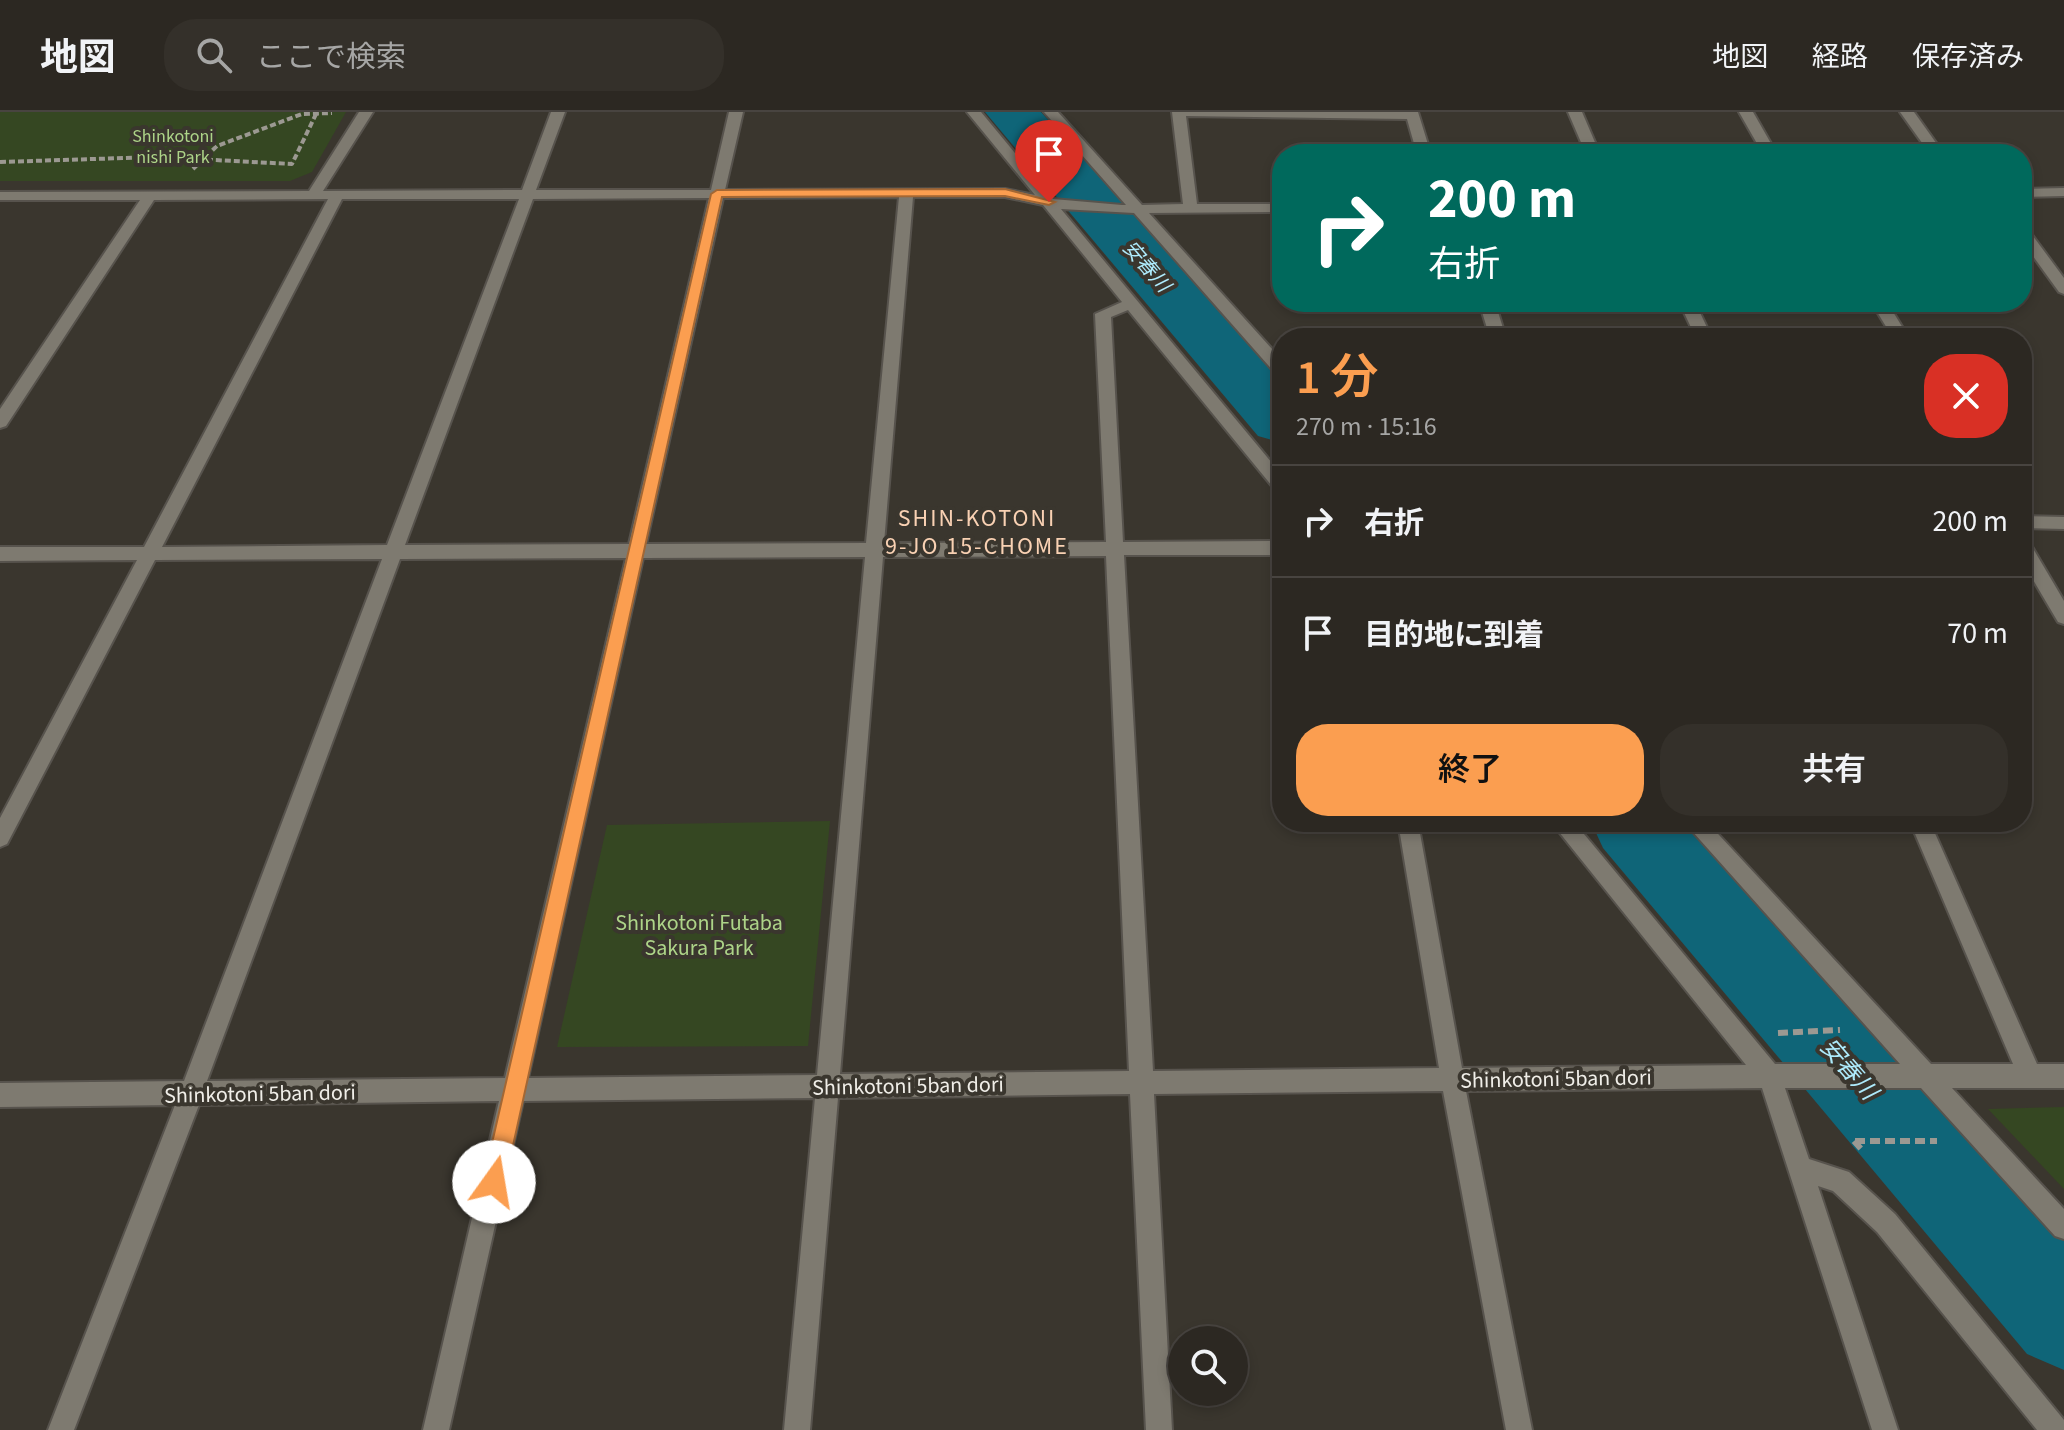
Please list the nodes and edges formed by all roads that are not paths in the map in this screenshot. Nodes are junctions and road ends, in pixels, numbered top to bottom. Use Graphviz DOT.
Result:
graph roads {
  1 [pos="366,112"];
  2 [pos="558,112"];
  3 [pos="736,112"];
  4 [pos="974,112"];
  5 [pos="1051,112"];
  6 [pos="1179,112"];
  7 [pos="1575,112"];
  8 [pos="1746,112"];
  9 [pos="1907,112"];
  10 [pos="1412,113"];
  11 [pos="1421,144"];
  12 [pos="1589,144"];
  13 [pos="1764,144"];
  14 [pos="1930,144"];
  15 [pos="2064,192"];
  16 [pos="906,193"];
  17 [pos="2032,193"];
  18 [pos="528,194"];
  19 [pos="717,194"];
  20 [pos="150,195"];
  21 [pos="313,195"];
  22 [pos="337,195"];
  23 [pos="0,196"];
  24 [pos="1049,202"];
  25 [pos="1190,208"];
  26 [pos="1272,208"];
  27 [pos="1129,209"];
  28 [pos="2032,245"];
  29 [pos="2064,289"];
  30 [pos="1133,303"];
  31 [pos="1272,359"];
  32 [pos="0,422"];
  33 [pos="1272,475"];
  34 [pos="2032,522"];
  35 [pos="2064,523"];
  36 [pos="1272,548"];
  37 [pos="1114,549"];
  38 [pos="875,550"];
  39 [pos="638,551"];
  40 [pos="147,553"];
  41 [pos="393,553"];
  42 [pos="0,554"];
  43 [pos="2032,562"];
  44 [pos="2064,617"];
  45 [pos="1410,832"];
  46 [pos="1569,832"];
  47 [pos="1703,832"];
  48 [pos="1924,832"];
  49 [pos="0,838"];
  50 [pos="1770,1076"];
  51 [pos="1928,1076"];
  52 [pos="2030,1076"];
  53 [pos="2064,1076"];
  54 [pos="1452,1079"];
  55 [pos="1140,1083"];
  56 [pos="827,1086"];
  57 [pos="515,1089"];
  58 [pos="191,1094"];
  59 [pos="0,1095"];
  60 [pos="1800,1168"];
  61 [pos="2064,1227"];
  62 [pos="61,1430"];
  63 [pos="436,1430"];
  64 [pos="797,1430"];
  65 [pos="1159,1430"];
  66 [pos="1519,1430"];
  67 [pos="1885,1430"];
  68 [pos="2054,1430"];
  1 -- 21 [label="street"];
  2 -- 18 [label="street"];
  3 -- 19 [label="street"];
  4 -- 24 [label="street"];
  5 -- 27 [label="street"];
  6 -- 10 [label="street"];
  6 -- 25 [label="street"];
  7 -- 12 [label="street"];
  8 -- 13 [label="street"];
  9 -- 14 [label="street"];
  10 -- 11 [label="street"];
  15 -- 17 [label="street"];
  16 -- 19 [label="street"];
  16 -- 24 [label="street"];
  16 -- 38 [label="street"];
  18 -- 19 [label="street"];
  18 -- 22 [label="street"];
  18 -- 41 [label="street"];
  19 -- 39 [label="street"];
  20 -- 21 [label="street"];
  20 -- 23 [label="street"];
  20 -- 32 [label="street"];
  21 -- 22 [label="street"];
  22 -- 40 [label="street"];
  24 -- 27 [label="street"];
  24 -- 30 [label="street"];
  25 -- 26 [label="street"];
  25 -- 27 [label="street"];
  27 -- 31 [label="street"];
  28 -- 29 [label="street"];
  30 -- 33 [label="street"];
  30 -- 37 [label="street"];
  34 -- 35 [label="street"];
  36 -- 37 [label="street"];
  37 -- 38 [label="street"];
  37 -- 55 [label="street"];
  38 -- 39 [label="street"];
  38 -- 56 [label="street"];
  39 -- 41 [label="street"];
  39 -- 57 [label="street"];
  40 -- 41 [label="street"];
  40 -- 42 [label="street"];
  40 -- 49 [label="street"];
  41 -- 58 [label="street"];
  43 -- 44 [label="street"];
  45 -- 54 [label="street"];
  46 -- 50 [label="street"];
  47 -- 51 [label="street"];
  48 -- 52 [label="street"];
  50 -- 51 [label="street, Shinkotoni 5ban dori"];
  50 -- 54 [label="street, Shinkotoni 5ban dori"];
  50 -- 60 [label="street"];
  51 -- 52 [label="street"];
  51 -- 61 [label="street"];
  52 -- 53 [label="street"];
  54 -- 55 [label="street, Shinkotoni 5ban dori"];
  54 -- 66 [label="street"];
  55 -- 56 [label="street, Shinkotoni 5ban dori"];
  55 -- 65 [label="street"];
  56 -- 57 [label="street, Shinkotoni 5ban dori"];
  56 -- 64 [label="street"];
  57 -- 58 [label="street, Shinkotoni 5ban dori"];
  57 -- 63 [label="street"];
  58 -- 59 [label="street, Shinkotoni 5ban dori"];
  58 -- 62 [label="street"];
  60 -- 67 [label="street"];
  60 -- 68 [label="street"];
}
